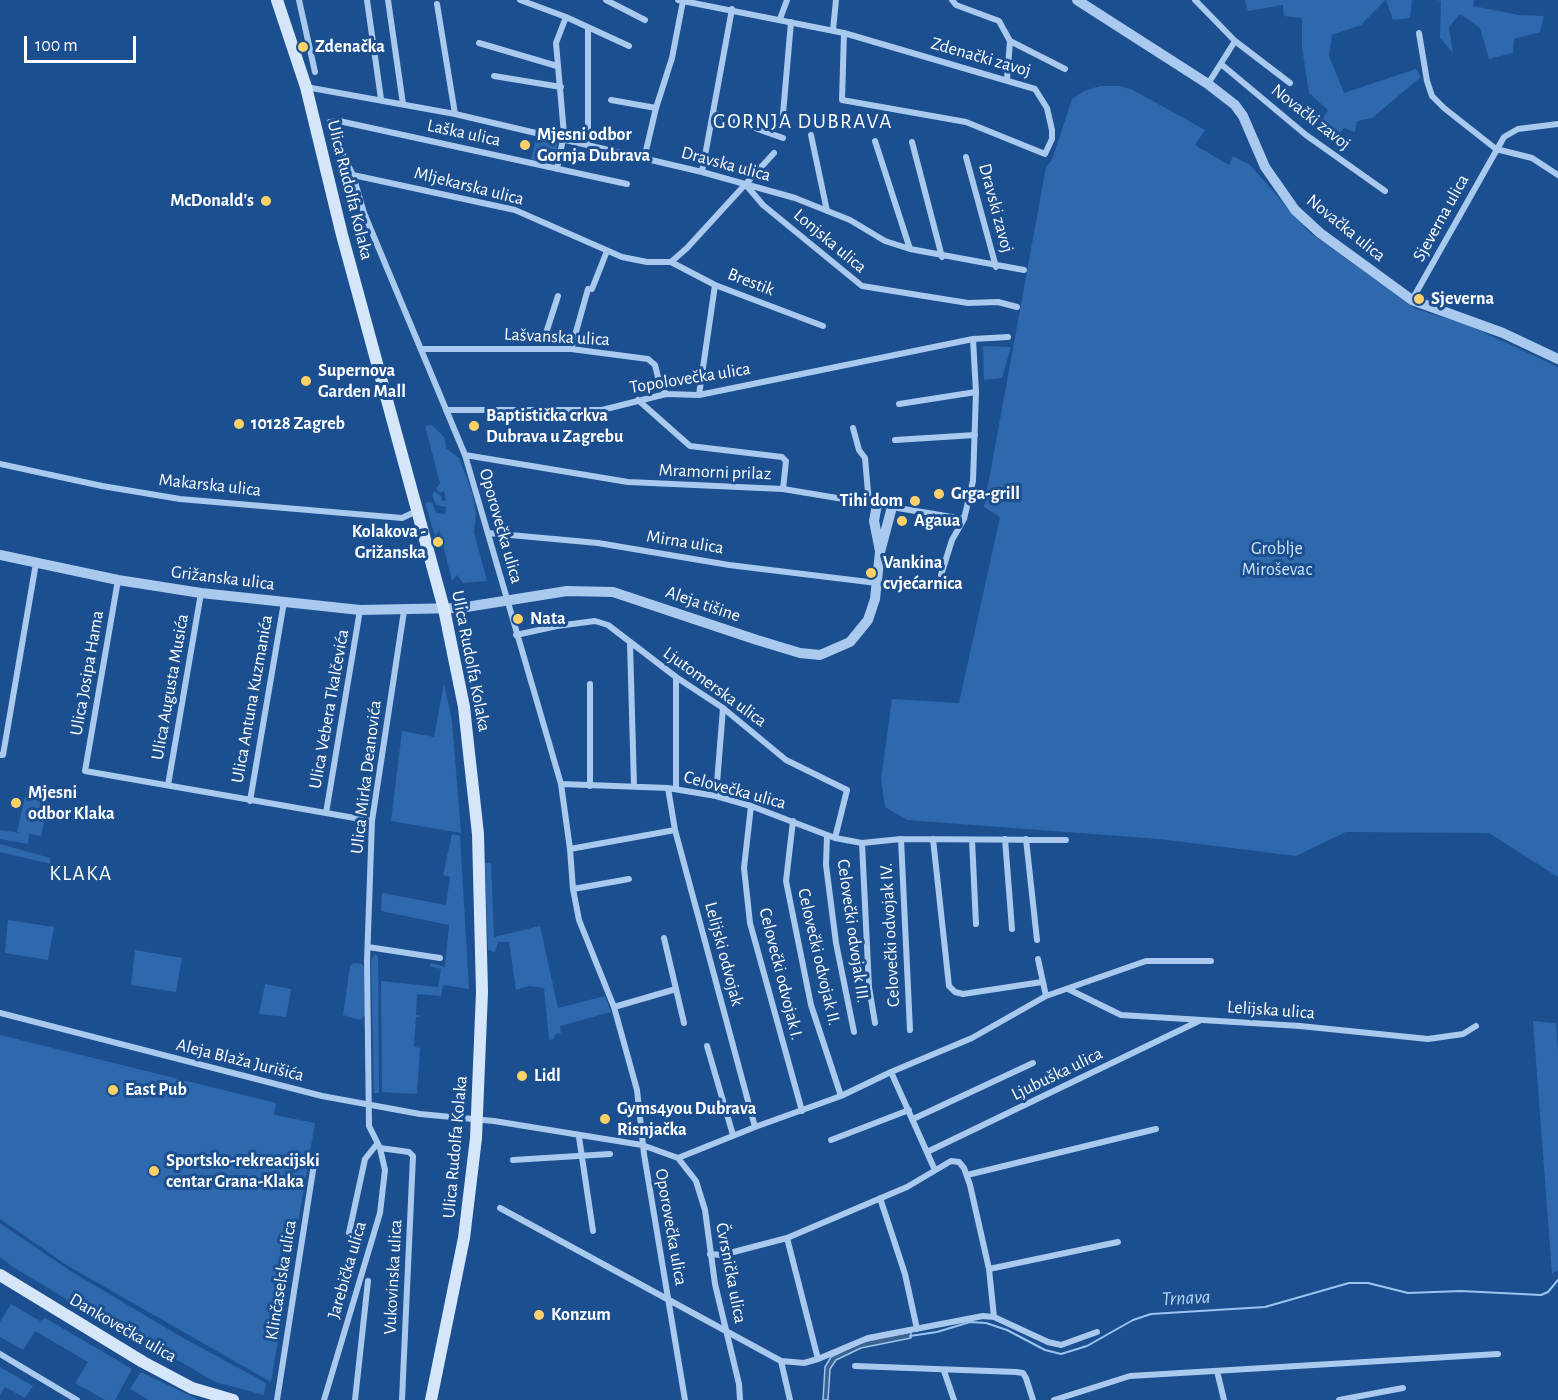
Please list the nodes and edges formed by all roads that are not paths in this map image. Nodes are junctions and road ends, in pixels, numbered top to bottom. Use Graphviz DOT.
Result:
graph roads {
  1 [pos="277,0"];
  2 [pos="300,0"];
  3 [pos="367,0"];
  4 [pos="388,0"];
  5 [pos="520,0"];
  6 [pos="606,0"];
  7 [pos="787,0"];
  8 [pos="836,0"];
  9 [pos="952,0"];
  10 [pos="1077,0"];
  11 [pos="1195,0"];
  12 [pos="681,1"];
  13 [pos="437,4"];
  14 [pos="732,9"];
  15 [pos="566,17"];
  16 [pos="780,19"];
  17 [pos="645,20"];
  18 [pos="791,22"];
  19 [pos="588,27"];
  20 [pos="833,30"];
  21 [pos="844,33"];
  22 [pos="1419,33"];
  23 [pos="1010,41"];
  24 [pos="1235,41"];
  25 [pos="479,43"];
  26 [pos="629,46"];
  27 [pos="1221,64"];
  28 [pos="557,66"];
  29 [pos="1065,69"];
  30 [pos="315,72"];
  31 [pos="494,76"];
  32 [pos="1007,79"];
  33 [pos="1290,83"];
  34 [pos="1208,84"];
  35 [pos="306,87"];
  36 [pos="561,87"];
  37 [pos="381,99"];
  38 [pos="610,100"];
  39 [pos="403,104"];
  40 [pos="656,108"];
  41 [pos="455,114"];
  42 [pos="715,114"];
  43 [pos="783,114"];
  44 [pos="330,122"];
  45 [pos="1558,124"];
  46 [pos="812,135"];
  47 [pos="783,138"];
  48 [pos="564,139"];
  49 [pos="875,141"];
  50 [pos="912,142"];
  51 [pos="588,145"];
  52 [pos="1496,149"];
  53 [pos="774,153"];
  54 [pos="966,157"];
  55 [pos="644,159"];
  56 [pos="557,169"];
  57 [pos="702,172"];
  58 [pos="353,175"];
  59 [pos="1558,175"];
  60 [pos="745,183"];
  61 [pos="627,184"];
  62 [pos="1385,191"];
  63 [pos="827,211"];
  64 [pos="910,249"];
  65 [pos="607,251"];
  66 [pos="942,257"];
  67 [pos="671,262"];
  68 [pos="996,267"];
  69 [pos="1024,270"];
  70 [pos="715,285"];
  71 [pos="558,296"];
  72 [pos="1412,300"];
  73 [pos="1017,307"];
  74 [pos="823,326"];
  75 [pos="1008,337"];
  76 [pos="973,339"];
  77 [pos="572,347"];
  78 [pos="423,349"];
  79 [pos="1558,359"];
  80 [pos="976,392"];
  81 [pos="666,394"];
  82 [pos="699,395"];
  83 [pos="638,400"];
  84 [pos="899,404"];
  85 [pos="446,410"];
  86 [pos="853,428"];
  87 [pos="975,435"];
  88 [pos="895,440"];
  89 [pos="465,455"];
  90 [pos="0,464"];
  91 [pos="783,489"];
  92 [pos="873,504"];
  93 [pos="892,507"];
  94 [pos="417,511"];
  95 [pos="964,519"];
  96 [pos="488,533"];
  97 [pos="880,552"];
  98 [pos="0,555"];
  99 [pos="36,563"];
  100 [pos="941,576"];
  101 [pos="118,580"];
  102 [pos="878,584"];
  103 [pos="201,593"];
  104 [pos="284,602"];
  105 [pos="507,602"];
  106 [pos="444,609"];
  107 [pos="360,610"];
  108 [pos="404,611"];
  109 [pos="516,635"];
  110 [pos="630,643"];
  111 [pos="676,677"];
  112 [pos="590,684"];
  113 [pos="723,708"];
  114 [pos="2,755"];
  115 [pos="561,784"];
  116 [pos="168,785"];
  117 [pos="591,786"];
  118 [pos="634,786"];
  119 [pos="672,788"];
  120 [pos="716,796"];
  121 [pos="250,801"];
  122 [pos="751,806"];
  123 [pos="326,813"];
  124 [pos="372,821"];
  125 [pos="793,821"];
  126 [pos="675,830"];
  127 [pos="827,835"];
  128 [pos="835,838"];
  129 [pos="901,839"];
  130 [pos="1005,839"];
  131 [pos="1026,839"];
  132 [pos="933,840"];
  133 [pos="972,840"];
  134 [pos="1066,840"];
  135 [pos="861,843"];
  136 [pos="570,849"];
  137 [pos="629,879"];
  138 [pos="573,889"];
  139 [pos="976,924"];
  140 [pos="1012,929"];
  141 [pos="663,938"];
  142 [pos="1037,940"];
  143 [pos="368,947"];
  144 [pos="440,958"];
  145 [pos="1038,959"];
  146 [pos="1211,961"];
  147 [pos="1042,982"];
  148 [pos="676,989"];
  149 [pos="1068,989"];
  150 [pos="1046,996"];
  151 [pos="614,1007"];
  152 [pos="0,1013"];
  153 [pos="1199,1020"];
  154 [pos="684,1023"];
  155 [pos="875,1023"];
  156 [pos="1476,1026"];
  157 [pos="910,1030"];
  158 [pos="854,1032"];
  159 [pos="707,1046"];
  160 [pos="1033,1063"];
  161 [pos="891,1072"];
  162 [pos="841,1096"];
  163 [pos="369,1106"];
  164 [pos="909,1110"];
  165 [pos="802,1111"];
  166 [pos="477,1119"];
  167 [pos="913,1119"];
  168 [pos="755,1127"];
  169 [pos="1156,1129"];
  170 [pos="733,1135"];
  171 [pos="579,1137"];
  172 [pos="831,1140"];
  173 [pos="642,1144"];
  174 [pos="378,1146"];
  175 [pos="927,1152"];
  176 [pos="610,1154"];
  177 [pos="581,1157"];
  178 [pos="678,1158"];
  179 [pos="513,1160"];
  180 [pos="314,1164"];
  181 [pos="934,1168"];
  182 [pos="967,1175"];
  183 [pos="880,1198"];
  184 [pos="500,1208"];
  185 [pos="593,1231"];
  186 [pos="349,1233"];
  187 [pos="787,1238"];
  188 [pos="1118,1242"];
  189 [pos="710,1254"];
  190 [pos="989,1269"];
  191 [pos="0,1275"];
  192 [pos="368,1281"];
  193 [pos="669,1302"];
  194 [pos="994,1317"];
  195 [pos="917,1329"];
  196 [pos="1097,1332"];
  197 [pos="728,1334"];
  198 [pos="442,1348"];
  199 [pos="0,1354"];
  200 [pos="1498,1354"];
  201 [pos="818,1359"];
  202 [pos="780,1361"];
  203 [pos="855,1366"];
  204 [pos="944,1371"];
  205 [pos="1217,1371"];
  206 [pos="438,1372"];
  207 [pos="1403,1388"];
  208 [pos="77,1400"];
  209 [pos="233,1400"];
  210 [pos="277,1400"];
  211 [pos="324,1400"];
  212 [pos="355,1400"];
  213 [pos="402,1400"];
  214 [pos="423,1400"];
  215 [pos="431,1400"];
  216 [pos="439,1400"];
  217 [pos="685,1400"];
  218 [pos="740,1400"];
  219 [pos="790,1400"];
  220 [pos="954,1400"];
  221 [pos="1033,1400"];
  222 [pos="1054,1400"];
  223 [pos="1224,1400"];
  224 [pos="1339,1400"];
  1 -- 35 [label="main road, Ulica Rudolfa Kolaka"];
  2 -- 30 [label="street"];
  3 -- 37 [label="street"];
  4 -- 39 [label="street"];
  5 -- 15 [label="street"];
  6 -- 17 [label="street"];
  7 -- 16 [label="street"];
  8 -- 20 [label="street"];
  9 -- 23 [label="street"];
  10 -- 34 [label="street, Novačka ulica"];
  11 -- 24 [label="street, Novački zavoj"];
  12 -- 14 [label="street, Zdenački zavoj"];
  12 -- 40 [label="street"];
  13 -- 41 [label="street"];
  14 -- 16 [label="street, Zdenački zavoj"];
  14 -- 42 [label="street"];
  15 -- 19 [label="street"];
  15 -- 28 [label="street"];
  16 -- 18 [label="street, Zdenački zavoj"];
  18 -- 20 [label="street, Zdenački zavoj"];
  18 -- 43 [label="street"];
  19 -- 26 [label="street"];
  19 -- 51 [label="street"];
  20 -- 21 [label="street, Zdenački zavoj"];
  21 -- 32 [label="street, Zdenački zavoj"];
  21 -- 32 [label="street, Zdenački zavoj"];
  22 -- 52 [label="street"];
  23 -- 29 [label="street"];
  23 -- 32 [label="street"];
  24 -- 27 [label="street"];
  24 -- 33 [label="street, Novački zavoj"];
  25 -- 28 [label="street"];
  27 -- 34 [label="street"];
  27 -- 62 [label="street, Novački zavoj"];
  28 -- 36 [label="street"];
  31 -- 36 [label="street"];
  34 -- 72 [label="street, Novačka ulica"];
  35 -- 37 [label="street, Dravska ulica"];
  35 -- 94 [label="main road, Ulica Rudolfa Kolaka"];
  36 -- 48 [label="street"];
  37 -- 39 [label="street, Dravska ulica"];
  38 -- 40 [label="street"];
  39 -- 41 [label="street, Dravska ulica"];
  40 -- 55 [label="street"];
  41 -- 48 [label="street, Dravska ulica"];
  42 -- 47 [label="street"];
  42 -- 57 [label="street"];
  44 -- 56 [label="street, Laška ulica"];
  44 -- 58 [label="street, Oporovečka ulica"];
  45 -- 52 [label="street, Sjeverna ulica"];
  46 -- 63 [label="street"];
  48 -- 51 [label="street, Dravska ulica"];
  48 -- 56 [label="street"];
  49 -- 64 [label="street"];
  50 -- 66 [label="street"];
  51 -- 55 [label="street, Dravska ulica"];
  52 -- 59 [label="street"];
  52 -- 72 [label="street, Sjeverna ulica"];
  53 -- 60 [label="street"];
  54 -- 68 [label="street, Dravski zavoj"];
  55 -- 57 [label="street, Dravska ulica"];
  56 -- 61 [label="street, Laška ulica"];
  57 -- 60 [label="street, Dravska ulica"];
  58 -- 65 [label="street, Mljekarska ulica"];
  58 -- 78 [label="street, Oporovečka ulica"];
  60 -- 63 [label="street, Dravska ulica"];
  60 -- 67 [label="street"];
  60 -- 73 [label="street, Lonjska ulica"];
  63 -- 64 [label="street, Dravska ulica"];
  64 -- 66 [label="street, Dravska ulica"];
  65 -- 67 [label="street, Brestik"];
  65 -- 77 [label="street"];
  66 -- 68 [label="street, Dravska ulica"];
  67 -- 70 [label="street, Brestik"];
  68 -- 69 [label="street, Dravska ulica"];
  70 -- 74 [label="street, Brestik"];
  70 -- 82 [label="street"];
  71 -- 77 [label="street"];
  72 -- 79 [label="street, Novačka ulica"];
  75 -- 76 [label="street, Topolovečka ulica"];
  76 -- 80 [label="street"];
  76 -- 82 [label="street, Topolovečka ulica"];
  77 -- 78 [label="street, Lašvanska ulica"];
  77 -- 81 [label="street, Lašvanska ulica"];
  78 -- 85 [label="street, Oporovečka ulica"];
  80 -- 84 [label="street"];
  80 -- 87 [label="street"];
  81 -- 82 [label="street, Topolovečka ulica"];
  81 -- 83 [label="street, Topolovečka ulica"];
  83 -- 85 [label="street, Topolovečka ulica"];
  83 -- 91 [label="street"];
  85 -- 89 [label="street, Oporovečka ulica"];
  86 -- 92 [label="street"];
  87 -- 88 [label="street"];
  87 -- 95 [label="street"];
  89 -- 91 [label="street, Mramorni prilaz"];
  89 -- 96 [label="street, Oporovečka ulica"];
  90 -- 94 [label="street, Makarska ulica"];
  91 -- 92 [label="street, Mramorni prilaz"];
  92 -- 93 [label="street, Mramorni prilaz"];
  92 -- 97 [label="street, Aleja tišine"];
  93 -- 95 [label="street, Mramorni prilaz"];
  93 -- 97 [label="street, Aleja tišine"];
  94 -- 106 [label="main road, Ulica Rudolfa Kolaka"];
  95 -- 100 [label="street"];
  96 -- 102 [label="street, Mirna ulica"];
  96 -- 105 [label="street, Oporovečka ulica"];
  97 -- 102 [label="street, Aleja tišine"];
  98 -- 99 [label="street, Grižanska ulica"];
  99 -- 101 [label="street, Grižanska ulica"];
  99 -- 114 [label="street"];
  101 -- 103 [label="street, Grižanska ulica"];
  101 -- 116 [label="street, Ulica Josipa Hama"];
  102 -- 105 [label="street, Aleja tišine"];
  103 -- 104 [label="street, Grižanska ulica"];
  103 -- 116 [label="street, Ulica Augusta Musića"];
  104 -- 107 [label="street, Grižanska ulica"];
  104 -- 121 [label="street, Ulica Antuna Kuzmanića"];
  105 -- 106 [label="street, Aleja tišine"];
  105 -- 109 [label="street, Oporovečka ulica"];
  106 -- 108 [label="street, Grižanska ulica"];
  106 -- 166 [label="main road, Ulica Rudolfa Kolaka"];
  107 -- 108 [label="street, Grižanska ulica"];
  107 -- 123 [label="street, Ulica Vebera Tkalčevića"];
  108 -- 124 [label="street, Ulica Mirka Deanovića"];
  109 -- 110 [label="street, Ljutomerska ulica"];
  109 -- 115 [label="street, Oporovečka ulica"];
  110 -- 111 [label="street, Ljutomerska ulica"];
  110 -- 118 [label="street"];
  111 -- 113 [label="street, Ljutomerska ulica"];
  111 -- 119 [label="street, Lelijski odvojak"];
  112 -- 117 [label="street"];
  113 -- 120 [label="street"];
  113 -- 128 [label="street, Ljutomerska ulica"];
  115 -- 117 [label="street, Celovečka ulica"];
  115 -- 136 [label="street, Oporovečka ulica"];
  116 -- 121 [label="street"];
  117 -- 118 [label="street, Celovečka ulica"];
  118 -- 119 [label="street, Celovečka ulica"];
  119 -- 120 [label="street, Celovečka ulica"];
  119 -- 126 [label="street, Lelijski odvojak"];
  120 -- 122 [label="street, Celovečka ulica"];
  121 -- 123 [label="street"];
  122 -- 125 [label="street, Celovečka ulica"];
  122 -- 165 [label="street, Celovečki odvojak I."];
  123 -- 124 [label="street"];
  124 -- 143 [label="street, Ulica Mirka Deanovića"];
  125 -- 127 [label="street, Celovečka ulica"];
  125 -- 162 [label="street, Celovečki odvojak II."];
  126 -- 136 [label="street"];
  126 -- 168 [label="street, Lelijski odvojak"];
  127 -- 128 [label="street, Celovečka ulica"];
  127 -- 158 [label="street, Celovečki odvojak III."];
  128 -- 135 [label="street, Celovečka ulica"];
  129 -- 132 [label="street, Celovečka ulica"];
  129 -- 135 [label="street, Celovečka ulica"];
  129 -- 157 [label="street, Celovečki odvojak IV."];
  130 -- 131 [label="street, Celovečka ulica"];
  130 -- 133 [label="street, Celovečka ulica"];
  130 -- 140 [label="street"];
  131 -- 134 [label="street, Celovečka ulica"];
  131 -- 142 [label="street"];
  132 -- 133 [label="street, Celovečka ulica"];
  132 -- 147 [label="street"];
  133 -- 139 [label="street"];
  135 -- 155 [label="street"];
  136 -- 138 [label="street, Oporovečka ulica"];
  137 -- 138 [label="street"];
  138 -- 151 [label="street, Oporovečka ulica"];
  141 -- 148 [label="street"];
  143 -- 144 [label="street"];
  143 -- 163 [label="street, Ulica Mirka Deanovića"];
  145 -- 147 [label="street"];
  146 -- 149 [label="street"];
  147 -- 150 [label="street"];
  148 -- 151 [label="street"];
  148 -- 154 [label="street"];
  149 -- 150 [label="street"];
  149 -- 153 [label="street, Lelijska ulica"];
  150 -- 161 [label="street"];
  151 -- 173 [label="street, Oporovečka ulica"];
  152 -- 163 [label="street, Aleja Blaža Jurišića"];
  153 -- 156 [label="street, Lelijska ulica"];
  153 -- 175 [label="street, Ljubuška ulica"];
  159 -- 170 [label="street"];
  160 -- 167 [label="street"];
  161 -- 162 [label="street"];
  161 -- 164 [label="street"];
  162 -- 165 [label="street"];
  163 -- 166 [label="street, Aleja Blaža Jurišića"];
  163 -- 174 [label="street, Jarebička ulica"];
  164 -- 167 [label="street"];
  164 -- 172 [label="street"];
  165 -- 168 [label="street"];
  166 -- 171 [label="street, Aleja Blaža Jurišića"];
  166 -- 198 [label="main road, Ulica Rudolfa Kolaka"];
  167 -- 175 [label="street"];
  168 -- 170 [label="street"];
  169 -- 182 [label="street"];
  170 -- 178 [label="street"];
  171 -- 173 [label="street, Aleja Blaža Jurišića"];
  171 -- 177 [label="street"];
  173 -- 178 [label="street"];
  173 -- 193 [label="street, Oporovečka ulica"];
  174 -- 186 [label="street, Jarebička ulica"];
  174 -- 211 [label="street, Jarebička ulica"];
  174 -- 213 [label="street, Vukovinska ulica"];
  175 -- 181 [label="street"];
  176 -- 177 [label="street"];
  177 -- 179 [label="street"];
  177 -- 185 [label="street"];
  178 -- 189 [label="street, Čvrsnička ulica"];
  180 -- 210 [label="street, Klinčaselska ulica"];
  181 -- 182 [label="street"];
  181 -- 183 [label="street"];
  182 -- 190 [label="street"];
  183 -- 187 [label="street"];
  183 -- 195 [label="street"];
  184 -- 193 [label="street"];
  187 -- 189 [label="street"];
  187 -- 201 [label="street"];
  188 -- 190 [label="street"];
  189 -- 197 [label="street, Čvrsnička ulica"];
  190 -- 194 [label="street"];
  191 -- 209 [label="main road, Dankovečka ulica"];
  192 -- 212 [label="street"];
  193 -- 197 [label="street"];
  193 -- 217 [label="street, Oporovečka ulica"];
  194 -- 195 [label="street"];
  194 -- 196 [label="street"];
  195 -- 201 [label="street"];
  197 -- 202 [label="street"];
  197 -- 218 [label="street, Čvrsnička ulica"];
  198 -- 206 [label="main road, Ulica Rudolfa Kolaka"];
  198 -- 214 [label="main road, Ulica Rudolfa Kolaka"];
  199 -- 208 [label="street"];
  200 -- 205 [label="street"];
  201 -- 202 [label="street"];
  202 -- 219 [label="street"];
  203 -- 204 [label="street"];
  204 -- 220 [label="street"];
  204 -- 221 [label="street"];
  205 -- 222 [label="street"];
  205 -- 223 [label="street"];
  206 -- 215 [label="main road, Ulica Rudolfa Kolaka"];
  206 -- 216 [label="main road"];
  207 -- 224 [label="street"];
}
